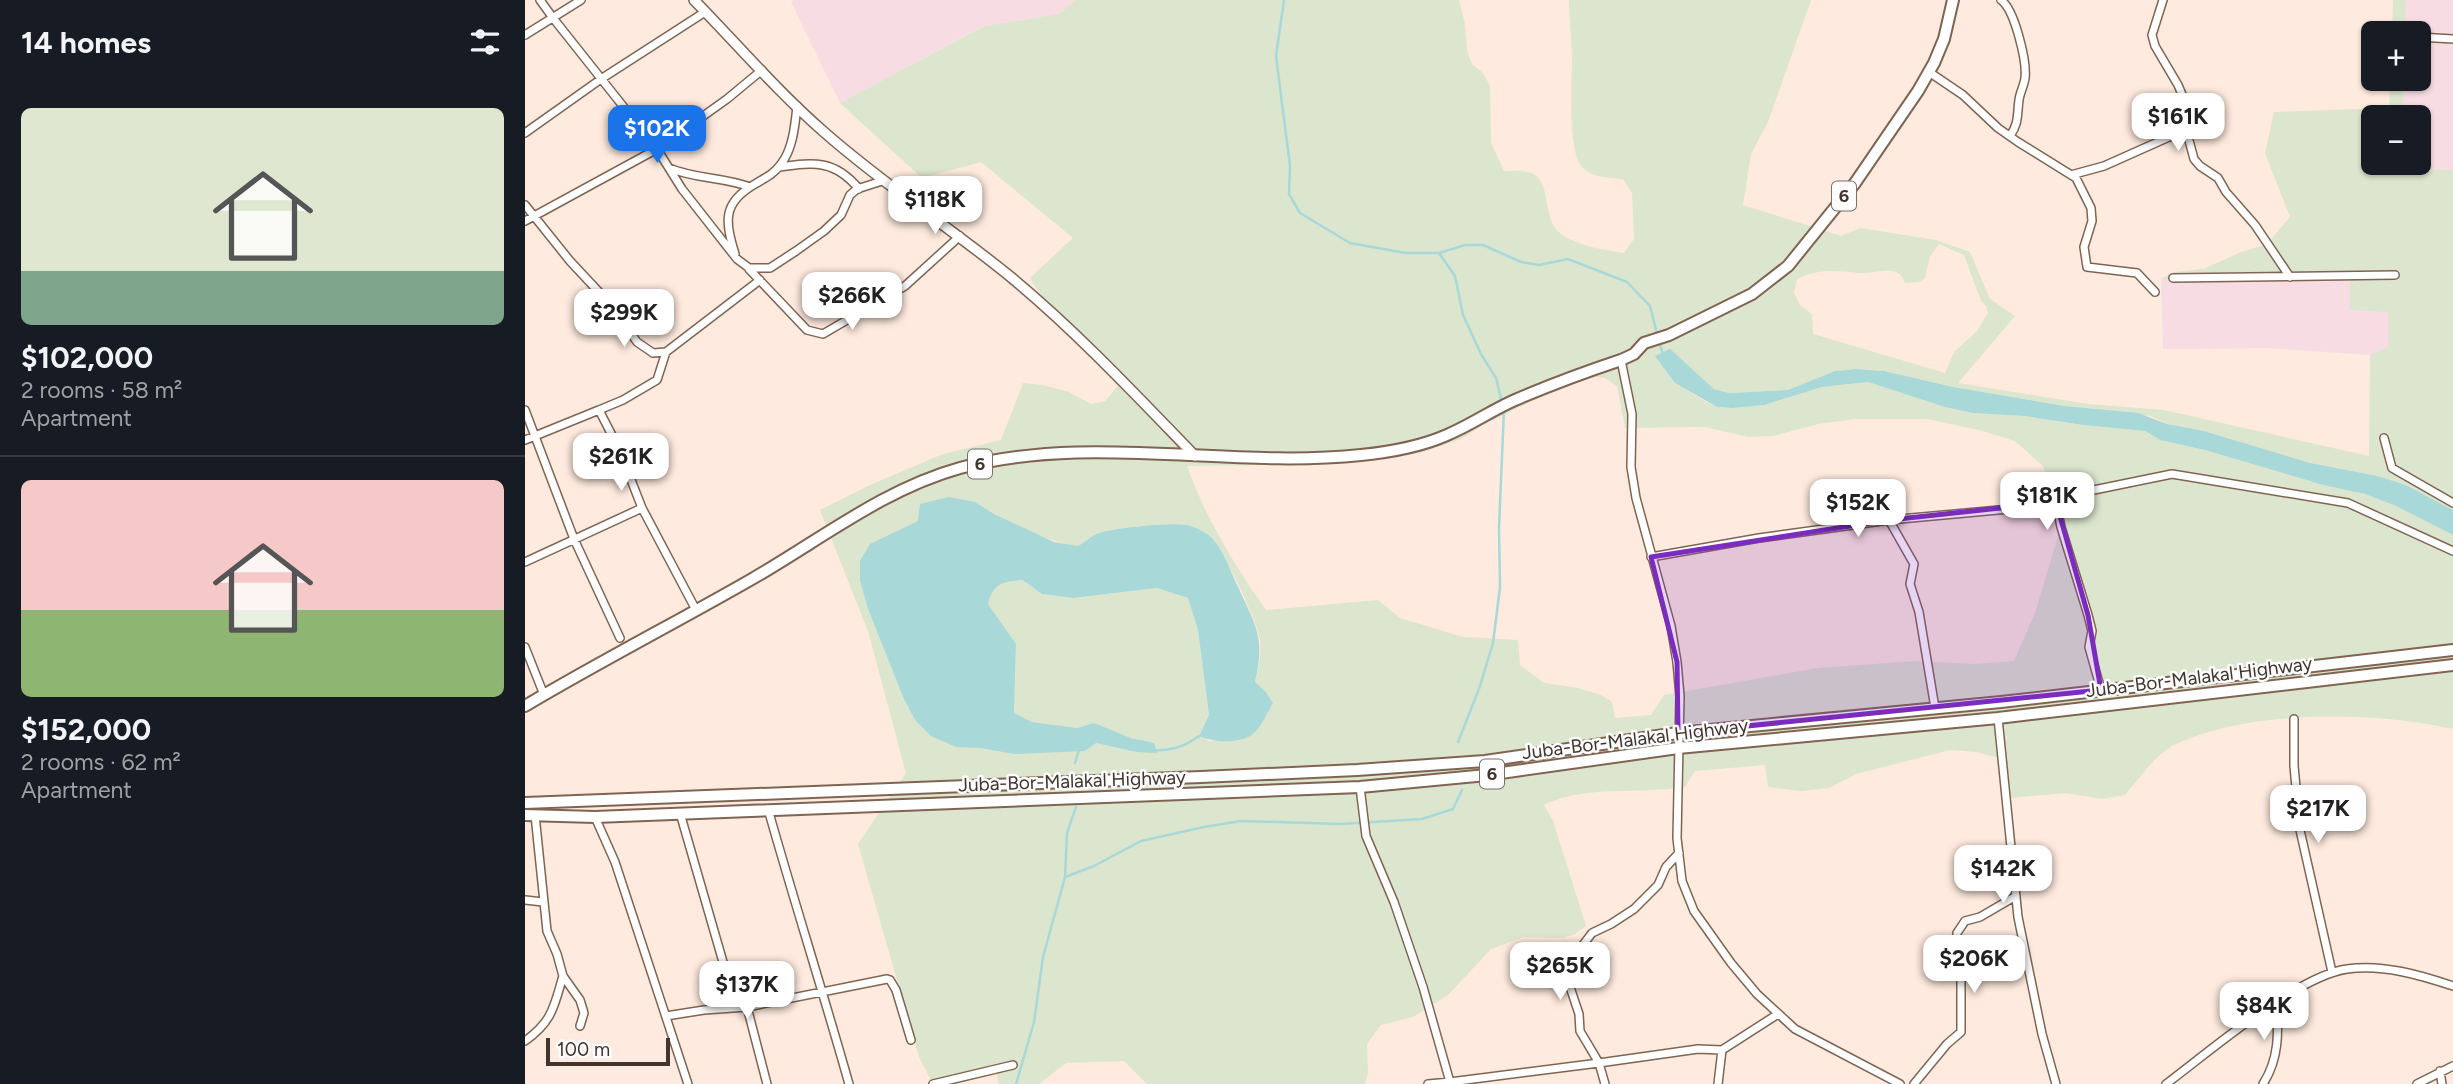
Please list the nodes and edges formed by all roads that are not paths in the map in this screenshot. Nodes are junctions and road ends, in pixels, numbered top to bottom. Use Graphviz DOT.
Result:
graph roads {
  1 [pos="540,0"];
  2 [pos="581,0"];
  3 [pos="694,0"];
  4 [pos="1953,0"];
  5 [pos="2001,0"];
  6 [pos="2163,0"];
  7 [pos="705,12"];
  8 [pos="553,18"];
  9 [pos="525,35"];
  10 [pos="2431,38"];
  11 [pos="2453,39"];
  12 [pos="762,70"];
  13 [pos="1929,72"];
  14 [pos="601,79"];
  15 [pos="797,106"];
  16 [pos="525,133"];
  17 [pos="2187,133"];
  18 [pos="2010,136"];
  19 [pos="657,149"];
  20 [pos="669,167"];
  21 [pos="779,167"];
  22 [pos="2071,175"];
  23 [pos="882,181"];
  24 [pos="750,187"];
  25 [pos="859,189"];
  26 [pos="525,205"];
  27 [pos="533,215"];
  28 [pos="525,221"];
  29 [pos="960,236"];
  30 [pos="737,259"];
  31 [pos="749,268"];
  32 [pos="2395,275"];
  33 [pos="2290,276"];
  34 [pos="2172,278"];
  35 [pos="760,280"];
  36 [pos="2155,292"];
  37 [pos="666,352"];
  38 [pos="1621,360"];
  39 [pos="525,410"];
  40 [pos="599,410"];
  41 [pos="533,436"];
  42 [pos="2384,438"];
  43 [pos="525,440"];
  44 [pos="1195,456"];
  45 [pos="2056,502"];
  46 [pos="2453,503"];
  47 [pos="642,508"];
  48 [pos="1889,520"];
  49 [pos="574,540"];
  50 [pos="2453,551"];
  51 [pos="1651,557"];
  52 [pos="525,562"];
  53 [pos="696,610"];
  54 [pos="619,638"];
  55 [pos="525,647"];
  56 [pos="2453,650"];
  57 [pos="2453,665"];
  58 [pos="2101,690"];
  59 [pos="544,695"];
  60 [pos="525,706"];
  61 [pos="1935,708"];
  62 [pos="1998,718"];
  63 [pos="2294,719"];
  64 [pos="1678,733"];
  65 [pos="1678,748"];
  66 [pos="1360,787"];
  67 [pos="525,803"];
  68 [pos="768,809"];
  69 [pos="680,813"];
  70 [pos="530,815"];
  71 [pos="595,817"];
  72 [pos="1679,853"];
  73 [pos="2016,897"];
  74 [pos="525,900"];
  75 [pos="543,902"];
  76 [pos="2332,972"];
  77 [pos="563,976"];
  78 [pos="2453,986"];
  79 [pos="823,993"];
  80 [pos="2276,1003"];
  81 [pos="736,1007"];
  82 [pos="747,1007"];
  83 [pos="666,1016"];
  84 [pos="580,1026"];
  85 [pos="911,1040"];
  86 [pos="525,1041"];
  87 [pos="1722,1050"];
  88 [pos="1599,1063"];
  89 [pos="1013,1065"];
  90 [pos="2453,1066"];
  91 [pos="2441,1071"];
  92 [pos="1450,1083"];
  93 [pos="688,1084"];
  94 [pos="767,1084"];
  95 [pos="849,1084"];
  96 [pos="933,1084"];
  97 [pos="1428,1084"];
  98 [pos="1605,1084"];
  99 [pos="1718,1084"];
  100 [pos="1898,1084"];
  101 [pos="1914,1084"];
  102 [pos="2056,1084"];
  103 [pos="2166,1084"];
  104 [pos="2263,1084"];
  105 [pos="2417,1084"];
  106 [pos="2442,1084"];
  1 -- 8 [label="street"];
  2 -- 8 [label="street"];
  3 -- 7 [label="street"];
  4 -- 13 [label="main road, 6"];
  5 -- 18 [label="street"];
  6 -- 17 [label="street"];
  7 -- 12 [label="street"];
  7 -- 14 [label="street"];
  8 -- 9 [label="street"];
  8 -- 14 [label="street"];
  10 -- 11 [label="street"];
  12 -- 15 [label="street"];
  12 -- 19 [label="street"];
  13 -- 18 [label="street"];
  13 -- 38 [label="main road, 6"];
  14 -- 16 [label="street"];
  14 -- 19 [label="street"];
  15 -- 21 [label="street"];
  15 -- 23 [label="street"];
  17 -- 22 [label="street"];
  17 -- 33 [label="street"];
  18 -- 22 [label="street"];
  19 -- 20 [label="street"];
  19 -- 27 [label="street"];
  20 -- 24 [label="street"];
  20 -- 30 [label="street"];
  21 -- 24 [label="street"];
  21 -- 25 [label="street"];
  22 -- 36 [label="street"];
  23 -- 25 [label="street"];
  23 -- 29 [label="street"];
  24 -- 30 [label="street"];
  25 -- 31 [label="street"];
  26 -- 27 [label="street"];
  27 -- 28 [label="street"];
  27 -- 37 [label="street"];
  29 -- 35 [label="street"];
  29 -- 44 [label="street"];
  30 -- 31 [label="street"];
  31 -- 35 [label="street"];
  32 -- 33 [label="street"];
  33 -- 34 [label="street"];
  35 -- 37 [label="street"];
  37 -- 40 [label="street"];
  38 -- 44 [label="main road, 6"];
  38 -- 51 [label="street"];
  39 -- 41 [label="street"];
  40 -- 41 [label="street"];
  40 -- 47 [label="street"];
  41 -- 43 [label="street"];
  41 -- 49 [label="street"];
  42 -- 46 [label="street"];
  44 -- 53 [label="main road, 6"];
  45 -- 48 [label="street"];
  45 -- 50 [label="street"];
  45 -- 58 [label="street"];
  47 -- 49 [label="street"];
  47 -- 53 [label="street"];
  48 -- 51 [label="street"];
  48 -- 61 [label="street"];
  49 -- 52 [label="street"];
  49 -- 54 [label="street"];
  51 -- 64 [label="street"];
  53 -- 59 [label="main road, 6"];
  55 -- 59 [label="street"];
  56 -- 58 [label="main road, Juba-Bor-Malakal Highway / 6"];
  57 -- 62 [label="main road, Juba-Bor-Malakal Highway / 6"];
  58 -- 61 [label="main road, Juba-Bor-Malakal Highway / 6"];
  59 -- 60 [label="main road, 6"];
  61 -- 64 [label="main road, Juba-Bor-Malakal Highway / 6"];
  62 -- 65 [label="main road, Juba-Bor-Malakal Highway / 6"];
  62 -- 73 [label="street"];
  63 -- 76 [label="street"];
  64 -- 65 [label="street"];
  64 -- 67 [label="main road, Juba-Bor-Malakal Highway / 6"];
  65 -- 66 [label="main road, Juba-Bor-Malakal Highway / 6"];
  65 -- 72 [label="street"];
  66 -- 68 [label="main road, Juba-Bor-Malakal Highway / 6"];
  66 -- 92 [label="street"];
  68 -- 69 [label="main road, Juba-Bor-Malakal Highway / 6"];
  68 -- 79 [label="street"];
  69 -- 71 [label="main road, Juba-Bor-Malakal Highway / 6"];
  69 -- 81 [label="street"];
  70 -- 71 [label="main road, Juba-Bor-Malakal Highway / 6"];
  70 -- 75 [label="street"];
  71 -- 83 [label="street"];
  72 -- 88 [label="street"];
  72 -- 100 [label="street"];
  73 -- 101 [label="street"];
  73 -- 102 [label="street"];
  74 -- 75 [label="street"];
  75 -- 77 [label="street"];
  76 -- 78 [label="street"];
  76 -- 80 [label="street"];
  77 -- 84 [label="street"];
  77 -- 86 [label="street"];
  79 -- 82 [label="street"];
  79 -- 85 [label="street"];
  79 -- 95 [label="street"];
  80 -- 103 [label="street"];
  80 -- 104 [label="street"];
  81 -- 82 [label="street"];
  81 -- 83 [label="street"];
  82 -- 94 [label="street"];
  83 -- 93 [label="street"];
  87 -- 88 [label="street"];
  87 -- 99 [label="street"];
  87 -- 100 [label="street"];
  88 -- 92 [label="street"];
  88 -- 98 [label="street"];
  89 -- 96 [label="street"];
  90 -- 91 [label="street"];
  91 -- 105 [label="street"];
  91 -- 106 [label="street"];
  92 -- 97 [label="street"];
}
